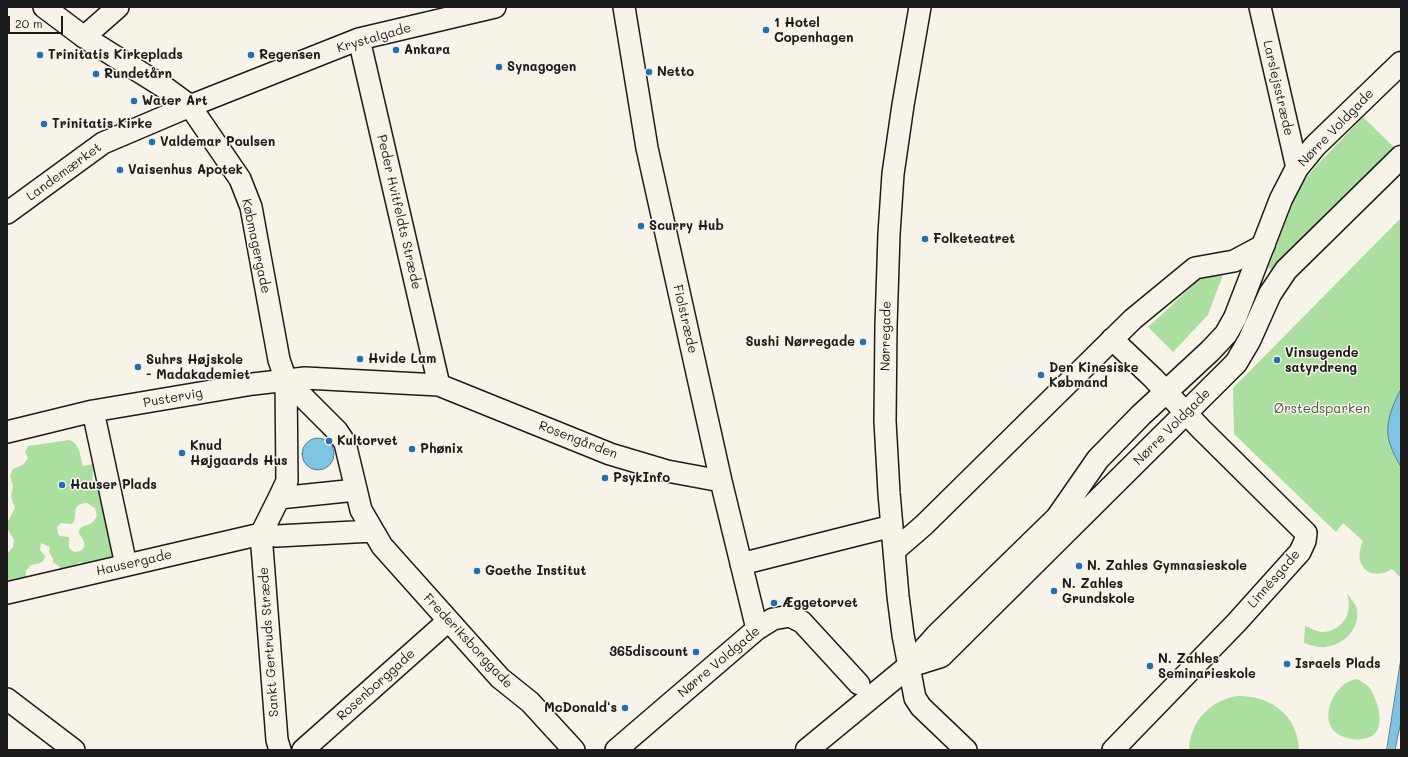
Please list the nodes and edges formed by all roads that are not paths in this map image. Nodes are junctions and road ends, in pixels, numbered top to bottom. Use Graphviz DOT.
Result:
graph roads {
  1 [pos="44,7"];
  2 [pos="118,7"];
  3 [pos="495,7"];
  4 [pos="624,7"];
  5 [pos="920,7"];
  6 [pos="1260,7"];
  7 [pos="84,37"];
  8 [pos="359,39"];
  9 [pos="1401,63"];
  10 [pos="190,106"];
  11 [pos="1401,157"];
  12 [pos="1297,168"];
  13 [pos="7,213"];
  14 [pos="1264,245"];
  15 [pos="1112,340"];
  16 [pos="286,380"];
  17 [pos="439,385"];
  18 [pos="1166,392"];
  19 [pos="93,411"];
  20 [pos="1186,414"];
  21 [pos="7,432"];
  22 [pos="721,481"];
  23 [pos="356,490"];
  24 [pos="279,498"];
  25 [pos="892,526"];
  26 [pos="262,534"];
  27 [pos="377,538"];
  28 [pos="894,551"];
  29 [pos="741,564"];
  30 [pos="126,565"];
  31 [pos="7,593"];
  32 [pos="448,620"];
  33 [pos="757,629"];
  34 [pos="909,666"];
  35 [pos="859,684"];
  36 [pos="7,699"];
  37 [pos="74,750"];
  38 [pos="280,750"];
  39 [pos="303,750"];
  40 [pos="574,750"];
  41 [pos="616,750"];
  42 [pos="807,750"];
  43 [pos="966,750"];
  44 [pos="1113,750"];
  1 -- 7 [label="street, Købmagergade"];
  2 -- 7 [label="street"];
  3 -- 8 [label="street, Krystalgade"];
  4 -- 22 [label="street, Fiolstræde"];
  5 -- 25 [label="street, Nørregade"];
  6 -- 12 [label="street, Larslejsstræde"];
  7 -- 10 [label="street, Købmagergade"];
  8 -- 10 [label="street, Krystalgade"];
  8 -- 17 [label="street, Peder Hvitfeldts Stræde"];
  9 -- 12 [label="street, Nørre Voldgade"];
  10 -- 13 [label="street, Landemærket"];
  10 -- 16 [label="street, Købmagergade"];
  11 -- 20 [label="street, Nørre Voldgade"];
  12 -- 14 [label="street, Nørre Voldgade"];
  14 -- 15 [label="street"];
  14 -- 18 [label="street, Nørre Voldgade"];
  15 -- 18 [label="street, Linnésgade"];
  15 -- 28 [label="street"];
  16 -- 17 [label="street"];
  16 -- 19 [label="street, Pustervig"];
  16 -- 23 [label="street"];
  16 -- 24 [label="street"];
  17 -- 22 [label="street, Rosengården"];
  18 -- 20 [label="street, Linnésgade"];
  18 -- 34 [label="street, Nørre Voldgade"];
  19 -- 21 [label="street"];
  19 -- 30 [label="street"];
  20 -- 34 [label="street, Nørre Voldgade"];
  20 -- 44 [label="street, Linnésgade"];
  22 -- 29 [label="street, Fiolstræde"];
  23 -- 24 [label="street"];
  23 -- 27 [label="street"];
  24 -- 26 [label="street"];
  25 -- 28 [label="street, Nørregade"];
  25 -- 29 [label="street"];
  26 -- 27 [label="street"];
  26 -- 30 [label="street, Hausergade"];
  26 -- 38 [label="street, Sankt Gertruds Stræde"];
  27 -- 32 [label="street, Frederiksborggade"];
  28 -- 34 [label="street, Nørregade"];
  29 -- 33 [label="street, Fiolstræde"];
  30 -- 31 [label="street, Hausergade"];
  32 -- 39 [label="street, Rosenborggade"];
  32 -- 40 [label="street, Frederiksborggade"];
  33 -- 35 [label="street, Nørre Voldgade"];
  33 -- 41 [label="street, Nørre Voldgade"];
  34 -- 42 [label="street, Nørre Voldgade"];
  34 -- 43 [label="street, Nørregade"];
  36 -- 37 [label="street"];
}
